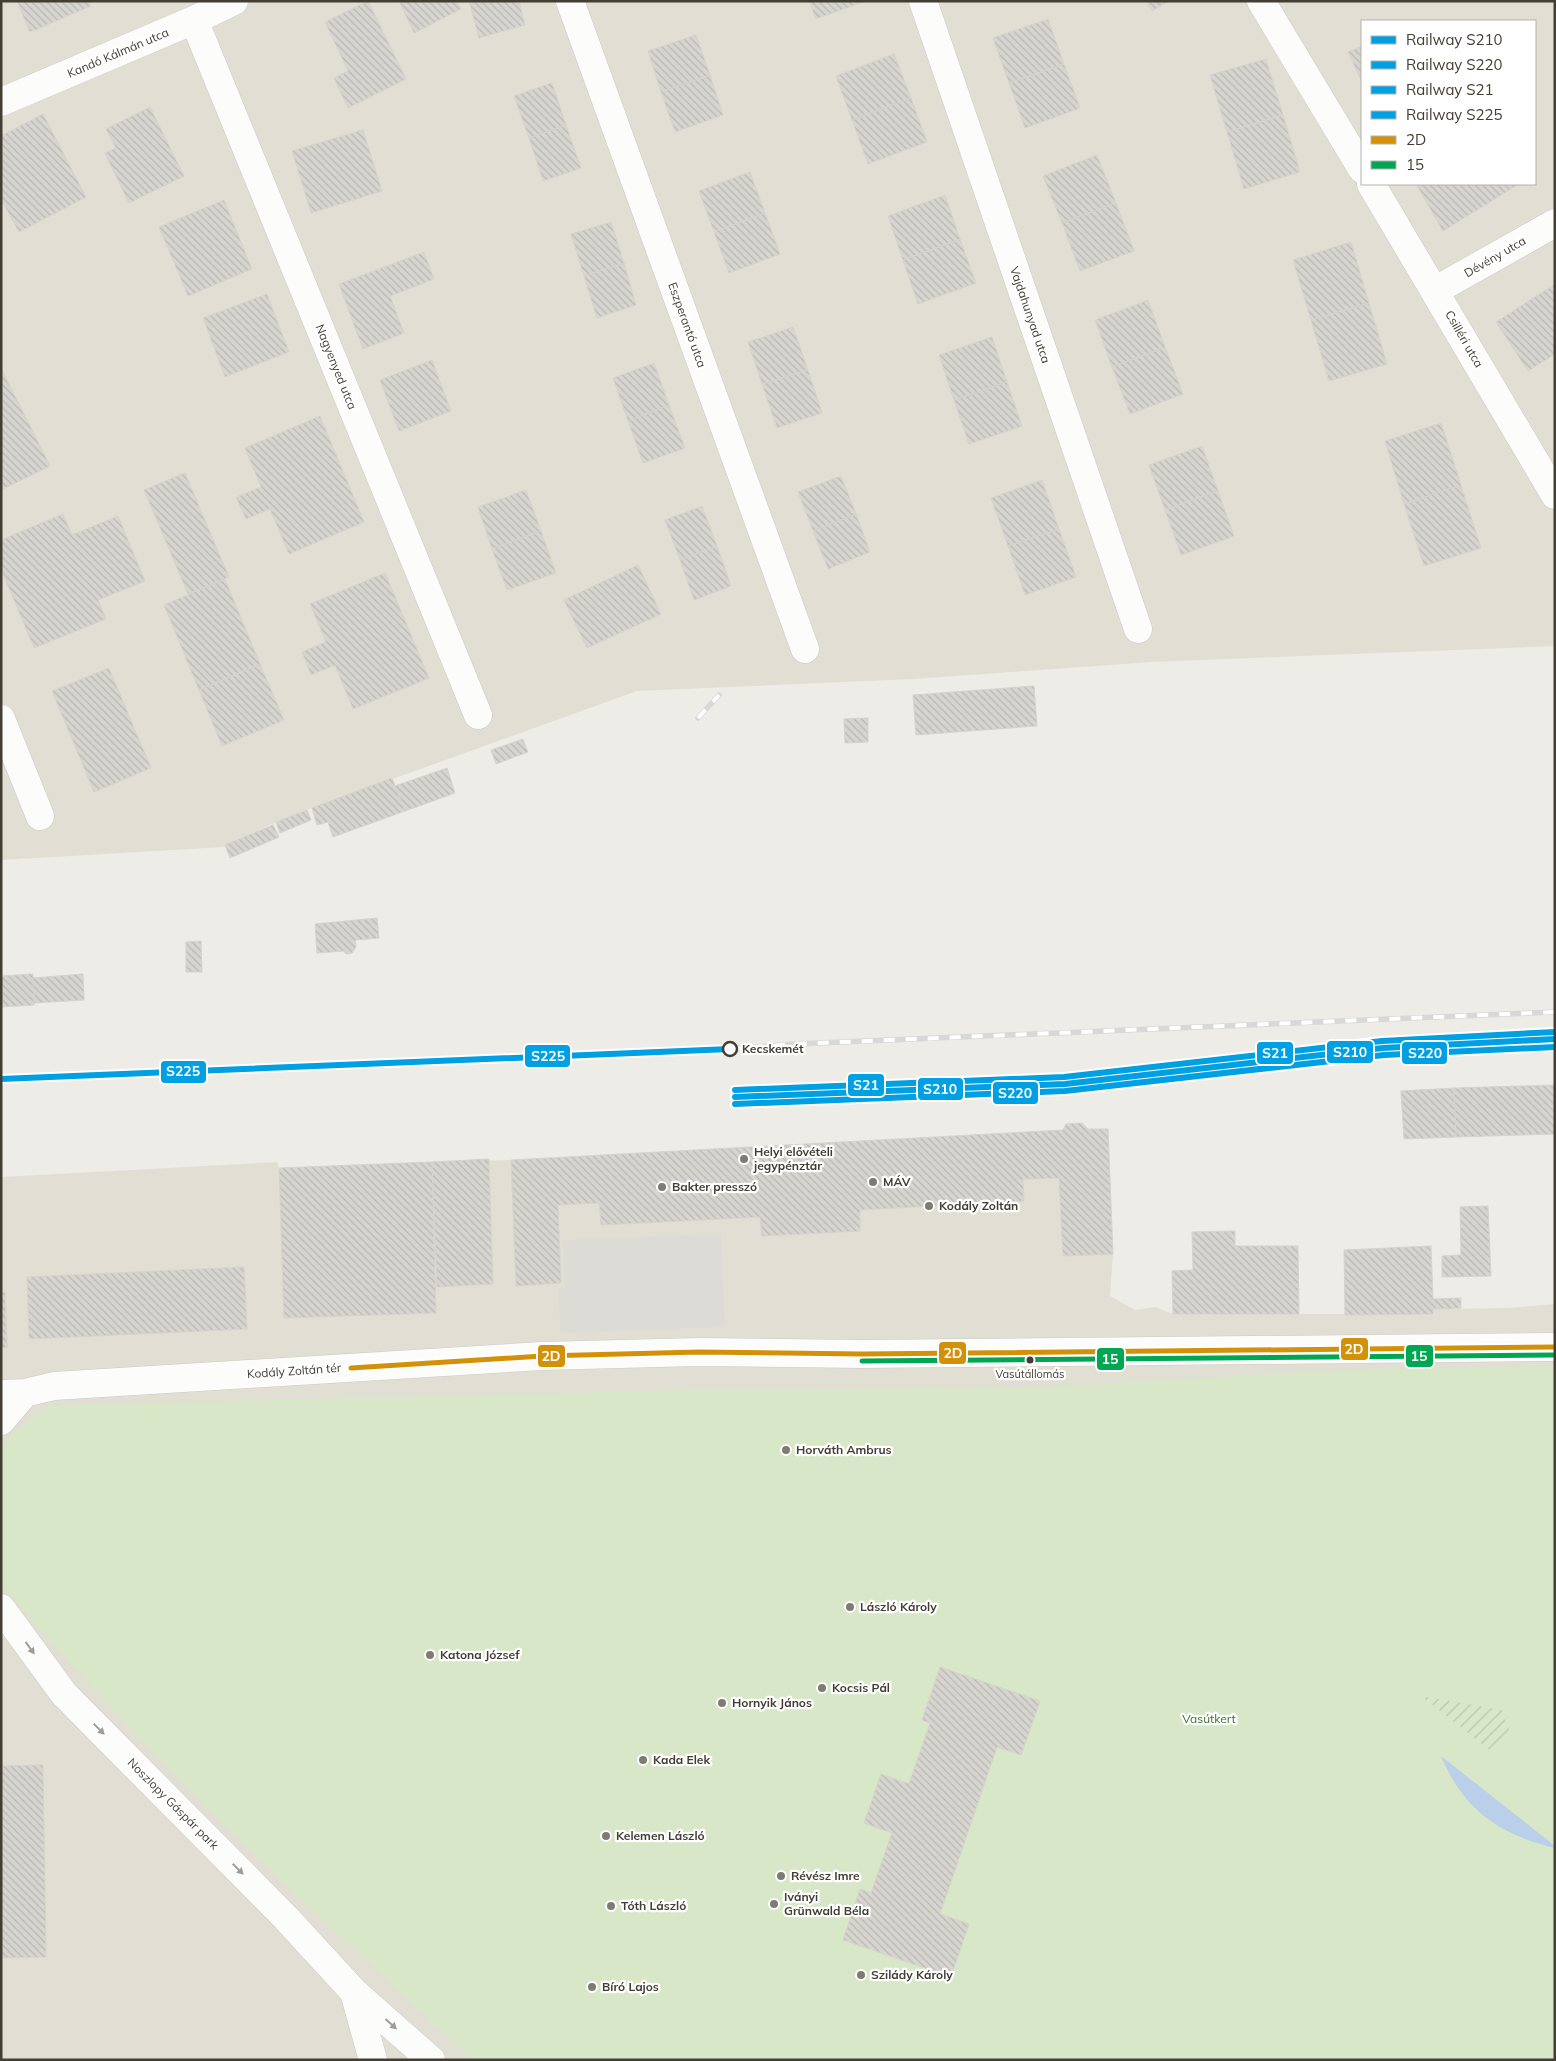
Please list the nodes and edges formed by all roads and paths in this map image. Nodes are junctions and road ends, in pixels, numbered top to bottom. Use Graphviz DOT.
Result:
graph roads {
  1 [pos="234,1"];
  2 [pos="570,1"];
  3 [pos="923,1"];
  4 [pos="1261,1"];
  5 [pos="194,20"];
  6 [pos="1,102"];
  7 [pos="1361,167"];
  8 [pos="1372,185"];
  9 [pos="1555,223"];
  10 [pos="1436,290"];
  11 [pos="1555,495"];
  12 [pos="1138,629"];
  13 [pos="805,648"];
  14 [pos="478,715"];
  15 [pos="1,719"];
  16 [pos="40,816"];
  17 [pos="1555,1347"];
  18 [pos="13,1394"];
  19 [pos="1,1421"];
  20 [pos="1,1608"];
  21 [pos="354,1992"];
  22 [pos="373,2060"];
  23 [pos="430,2060"];
  1 -- 5 [label="street, Kandó Kálmán utca"];
  2 -- 13 [label="street, Eszperantó utca"];
  3 -- 12 [label="street, Vajdahunyad utca"];
  4 -- 7 [label="street"];
  5 -- 6 [label="street, Kandó Kálmán utca"];
  5 -- 14 [label="street, Nagyenyed utca"];
  8 -- 10 [label="street, Csilléri utca"];
  9 -- 10 [label="street, Dévény utca"];
  10 -- 11 [label="street, Csilléri utca"];
  15 -- 16 [label="street"];
  17 -- 18 [label="street, Kodály Zoltán tér"];
  18 -- 19 [label="street, Kodály Zoltán tér"];
  20 -- 21 [label="street, Noszlopy Gáspár park, one-way"];
  21 -- 22 [label="street, Noszlopy Gáspár park"];
  21 -- 23 [label="street, Noszlopy Gáspár park, one-way"];
}
